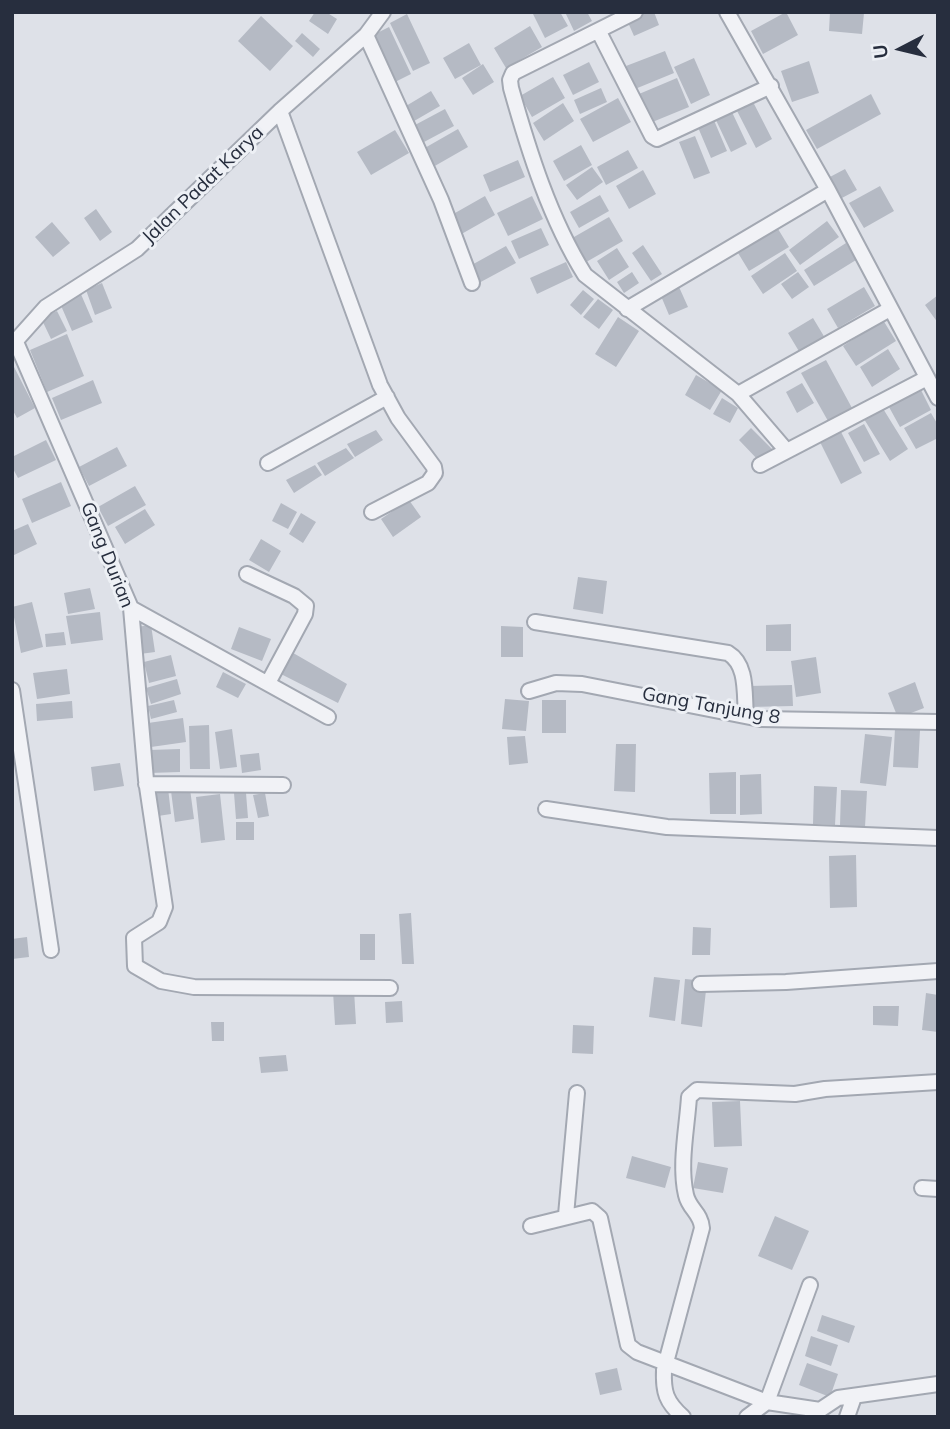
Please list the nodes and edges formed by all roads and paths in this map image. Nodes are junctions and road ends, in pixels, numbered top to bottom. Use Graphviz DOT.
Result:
graph roads {
  1 [pos="383,12"];
  2 [pos="635,12"];
  3 [pos="727,12"];
  4 [pos="599,32"];
  5 [pos="366,35"];
  6 [pos="771,86"];
  7 [pos="280,111"];
  8 [pos="828,190"];
  9 [pos="472,283"];
  10 [pos="627,309"];
  11 [pos="890,309"];
  12 [pos="14,343"];
  13 [pos="928,378"];
  14 [pos="738,394"];
  15 [pos="387,397"];
  16 [pos="938,398"];
  17 [pos="786,450"];
  18 [pos="268,463"];
  19 [pos="760,465"];
  20 [pos="372,512"];
  21 [pos="247,574"];
  22 [pos="131,608"];
  23 [pos="536,622"];
  24 [pos="268,683"];
  25 [pos="12,690"];
  26 [pos="529,691"];
  27 [pos="746,716"];
  28 [pos="328,717"];
  29 [pos="938,722"];
  30 [pos="146,785"];
  31 [pos="283,785"];
  32 [pos="546,809"];
  33 [pos="938,838"];
  34 [pos="51,950"];
  35 [pos="938,971"];
  36 [pos="701,984"];
  37 [pos="390,988"];
  38 [pos="938,1082"];
  39 [pos="577,1093"];
  40 [pos="922,1188"];
  41 [pos="938,1189"];
  42 [pos="566,1215"];
  43 [pos="531,1226"];
  44 [pos="810,1285"];
  45 [pos="666,1364"];
  46 [pos="938,1384"];
  47 [pos="854,1397"];
  48 [pos="767,1402"];
  49 [pos="683,1417"];
  50 [pos="747,1417"];
  51 [pos="847,1417"];
  1 -- 5 [label="street, Jalan Padat Karya"];
  2 -- 4 [label="street"];
  3 -- 6 [label="street"];
  4 -- 6 [label="street"];
  4 -- 10 [label="street"];
  5 -- 7 [label="street, Jalan Padat Karya"];
  5 -- 9 [label="street"];
  6 -- 8 [label="street"];
  7 -- 12 [label="street, Jalan Padat Karya"];
  7 -- 15 [label="street"];
  8 -- 10 [label="street"];
  8 -- 11 [label="street"];
  10 -- 14 [label="street"];
  11 -- 13 [label="street"];
  11 -- 14 [label="street"];
  12 -- 22 [label="street, Gang Durian"];
  13 -- 16 [label="street"];
  13 -- 17 [label="street"];
  14 -- 17 [label="street"];
  15 -- 18 [label="street"];
  15 -- 20 [label="street"];
  17 -- 19 [label="street"];
  21 -- 24 [label="street"];
  22 -- 24 [label="street"];
  22 -- 30 [label="street, Gang Durian"];
  23 -- 27 [label="street"];
  24 -- 28 [label="street"];
  25 -- 34 [label="street"];
  26 -- 27 [label="street, Gang Tanjung 8"];
  27 -- 29 [label="street, Gang Tanjung 8"];
  30 -- 31 [label="street"];
  30 -- 37 [label="street, Gang Durian"];
  32 -- 33 [label="street"];
  35 -- 36 [label="street"];
  38 -- 45 [label="street"];
  39 -- 42 [label="street"];
  40 -- 41 [label="street"];
  42 -- 43 [label="street"];
  42 -- 45 [label="street"];
  44 -- 48 [label="street"];
  45 -- 48 [label="street"];
  45 -- 49 [label="street"];
  46 -- 47 [label="street"];
  47 -- 48 [label="street"];
  47 -- 51 [label="street"];
  48 -- 50 [label="street"];
}
